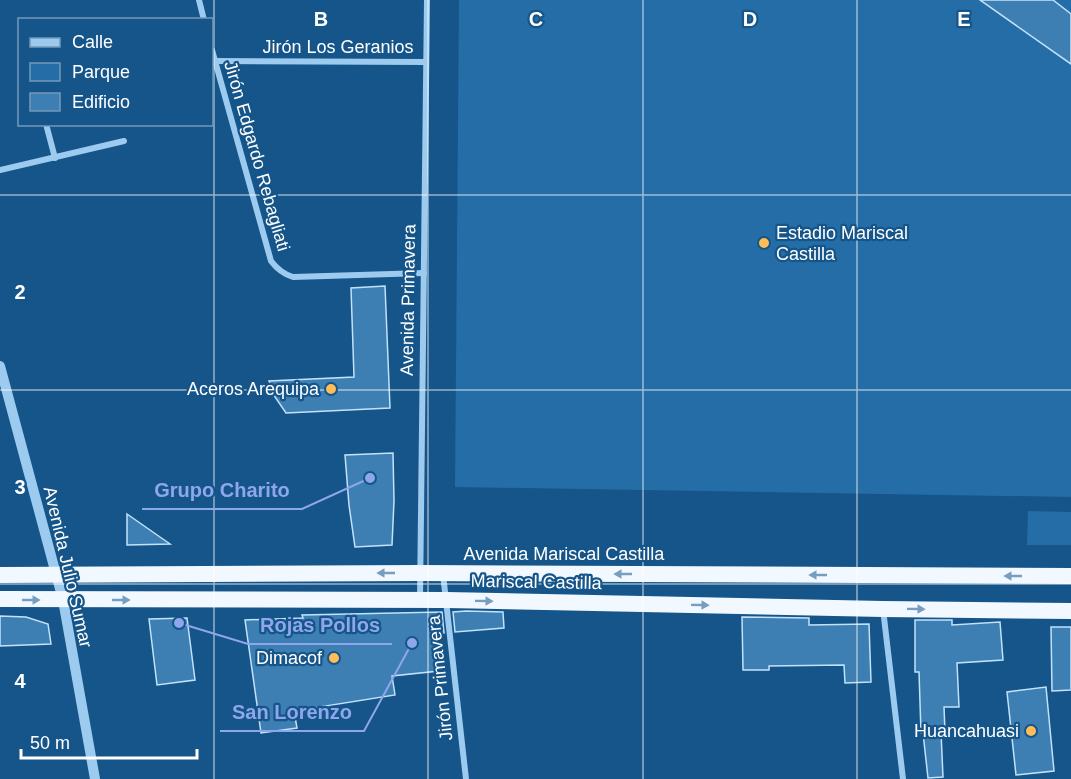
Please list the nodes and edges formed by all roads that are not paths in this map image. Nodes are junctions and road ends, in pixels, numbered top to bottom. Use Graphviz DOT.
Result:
graph roads {
  1 [pos="199,0"];
  2 [pos="427,0"];
  3 [pos="204,18"];
  4 [pos="213,56"];
  5 [pos="214,62"];
  6 [pos="426,62"];
  7 [pos="47,126"];
  8 [pos="124,141"];
  9 [pos="55,158"];
  10 [pos="0,170"];
  11 [pos="424,273"];
  12 [pos="0,366"];
  13 [pos="420,573"];
  14 [pos="443,573"];
  15 [pos="0,576"];
  16 [pos="56,576"];
  17 [pos="1071,576"];
  18 [pos="0,600"];
  19 [pos="63,600"];
  20 [pos="420,600"];
  21 [pos="447,600"];
  22 [pos="883,609"];
  23 [pos="1071,611"];
  24 [pos="95,779"];
  25 [pos="466,779"];
  26 [pos="903,779"];
  1 -- 3 [label="street"];
  2 -- 6 [label="street, Avenida Primavera"];
  4 -- 5 [label="street, Jirón Edgardo Rebagliati"];
  5 -- 6 [label="street, Jirón Los Geranios"];
  5 -- 11 [label="street, Jirón Edgardo Rebagliati"];
  6 -- 11 [label="street, Avenida Primavera"];
  7 -- 9 [label="street"];
  8 -- 9 [label="street"];
  9 -- 10 [label="street"];
  11 -- 13 [label="street, Avenida Primavera"];
  12 -- 16 [label="street, Avenida Julio Sumar"];
  13 -- 14 [label="highway, Avenida Mariscal Castilla"];
  13 -- 16 [label="highway, Avenida Mariscal Castilla, one-way"];
  13 -- 20 [label="street, Avenida Primavera"];
  17 -- 14 [label="highway, Avenida Mariscal Castilla, one-way"];
  14 -- 21 [label="street, Jirón Primavera"];
  15 -- 16 [label="highway"];
  16 -- 19 [label="street, Avenida Julio Sumar"];
  18 -- 19 [label="highway, Mariscal Castilla, one-way"];
  19 -- 20 [label="highway, Mariscal Castilla, one-way"];
  19 -- 24 [label="street, Avenida Julio Sumar"];
  20 -- 21 [label="highway, Mariscal Castilla"];
  21 -- 22 [label="highway, Mariscal Castilla, one-way"];
  21 -- 25 [label="street, Jirón Primavera"];
  22 -- 23 [label="highway, Mariscal Castilla, one-way"];
  22 -- 26 [label="street"];
}
